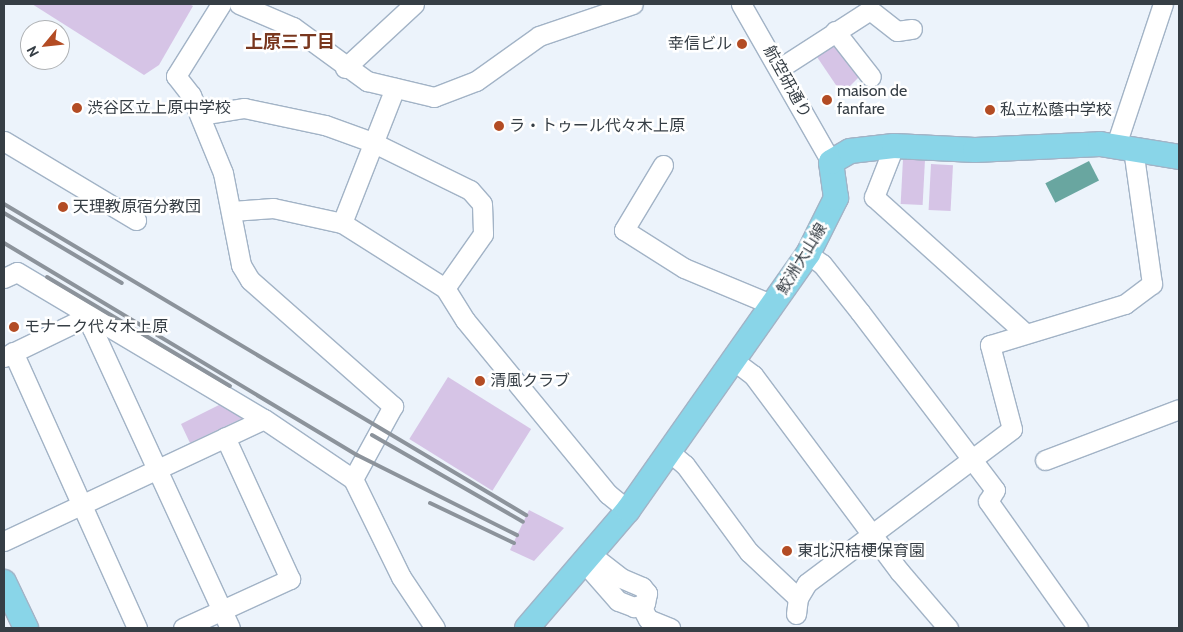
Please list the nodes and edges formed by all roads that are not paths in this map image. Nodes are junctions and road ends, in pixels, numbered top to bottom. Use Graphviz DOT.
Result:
graph roads {
  1 [pos="221,4"];
  2 [pos="239,4"];
  3 [pos="414,4"];
  4 [pos="633,4"];
  5 [pos="741,4"];
  6 [pos="1163,4"];
  7 [pos="279,10"];
  8 [pos="912,29"];
  9 [pos="835,31"];
  10 [pos="344,68"];
  11 [pos="780,68"];
  12 [pos="871,77"];
  13 [pos="394,88"];
  14 [pos="200,115"];
  15 [pos="4,140"];
  16 [pos="372,142"];
  17 [pos="894,146"];
  18 [pos="1124,147"];
  19 [pos="1179,157"];
  20 [pos="831,162"];
  21 [pos="663,165"];
  22 [pos="232,211"];
  23 [pos="136,220"];
  24 [pos="342,222"];
  25 [pos="808,254"];
  26 [pos="4,278"];
  27 [pos="445,288"];
  28 [pos="773,305"];
  29 [pos="91,315"];
  30 [pos="1025,333"];
  31 [pos="8,355"];
  32 [pos="733,360"];
  33 [pos="1179,409"];
  34 [pos="264,419"];
  35 [pos="225,437"];
  36 [pos="667,450"];
  37 [pos="972,460"];
  38 [pos="1045,460"];
  39 [pos="157,469"];
  40 [pos="353,479"];
  41 [pos="81,504"];
  42 [pos="628,510"];
  43 [pos="873,536"];
  44 [pos="4,541"];
  45 [pos="587,559"];
  46 [pos="4,582"];
  47 [pos="221,610"];
  48 [pos="645,618"];
  49 [pos="4,619"];
  50 [pos="8,628"];
  51 [pos="26,628"];
  52 [pos="137,628"];
  53 [pos="183,628"];
  54 [pos="230,628"];
  55 [pos="435,628"];
  56 [pos="527,628"];
  57 [pos="670,628"];
  58 [pos="948,628"];
  59 [pos="1078,628"];
  1 -- 14 [label="street"];
  2 -- 7 [label="street"];
  3 -- 10 [label="street"];
  4 -- 13 [label="street"];
  5 -- 11 [label="street, 航空研通り"];
  6 -- 18 [label="street"];
  7 -- 10 [label="street"];
  8 -- 9 [label="street"];
  9 -- 11 [label="street"];
  9 -- 12 [label="street"];
  10 -- 13 [label="street"];
  11 -- 20 [label="street, 航空研通り"];
  13 -- 16 [label="street"];
  14 -- 16 [label="street"];
  14 -- 22 [label="street"];
  15 -- 23 [label="street"];
  16 -- 24 [label="street"];
  16 -- 27 [label="street"];
  17 -- 18 [label="main road"];
  17 -- 20 [label="main road"];
  17 -- 30 [label="street"];
  18 -- 19 [label="main road"];
  18 -- 30 [label="street"];
  20 -- 25 [label="main road, 鮫洲大山線"];
  21 -- 28 [label="street"];
  22 -- 24 [label="street"];
  22 -- 40 [label="street"];
  24 -- 27 [label="street"];
  25 -- 28 [label="main road, 鮫洲大山線"];
  25 -- 37 [label="street"];
  26 -- 29 [label="street"];
  27 -- 42 [label="street"];
  28 -- 32 [label="main road, 鮫洲大山線"];
  29 -- 31 [label="street"];
  29 -- 34 [label="street"];
  29 -- 39 [label="street"];
  30 -- 37 [label="street"];
  31 -- 41 [label="street"];
  32 -- 36 [label="main road, 鮫洲大山線"];
  32 -- 43 [label="street"];
  33 -- 38 [label="street"];
  34 -- 35 [label="street"];
  34 -- 40 [label="street"];
  35 -- 39 [label="street"];
  35 -- 47 [label="street"];
  36 -- 42 [label="main road, 鮫洲大山線"];
  36 -- 43 [label="street"];
  37 -- 43 [label="street"];
  37 -- 59 [label="street"];
  39 -- 41 [label="street"];
  39 -- 47 [label="street"];
  40 -- 55 [label="street"];
  41 -- 44 [label="street"];
  41 -- 52 [label="street"];
  42 -- 45 [label="main road, 鮫洲大山線"];
  43 -- 58 [label="street"];
  45 -- 48 [label="street"];
  45 -- 56 [label="main road, 鮫洲大山線"];
  46 -- 51 [label="main road"];
  47 -- 53 [label="street"];
  47 -- 54 [label="street"];
  48 -- 57 [label="street"];
  49 -- 50 [label="main road"];
}
